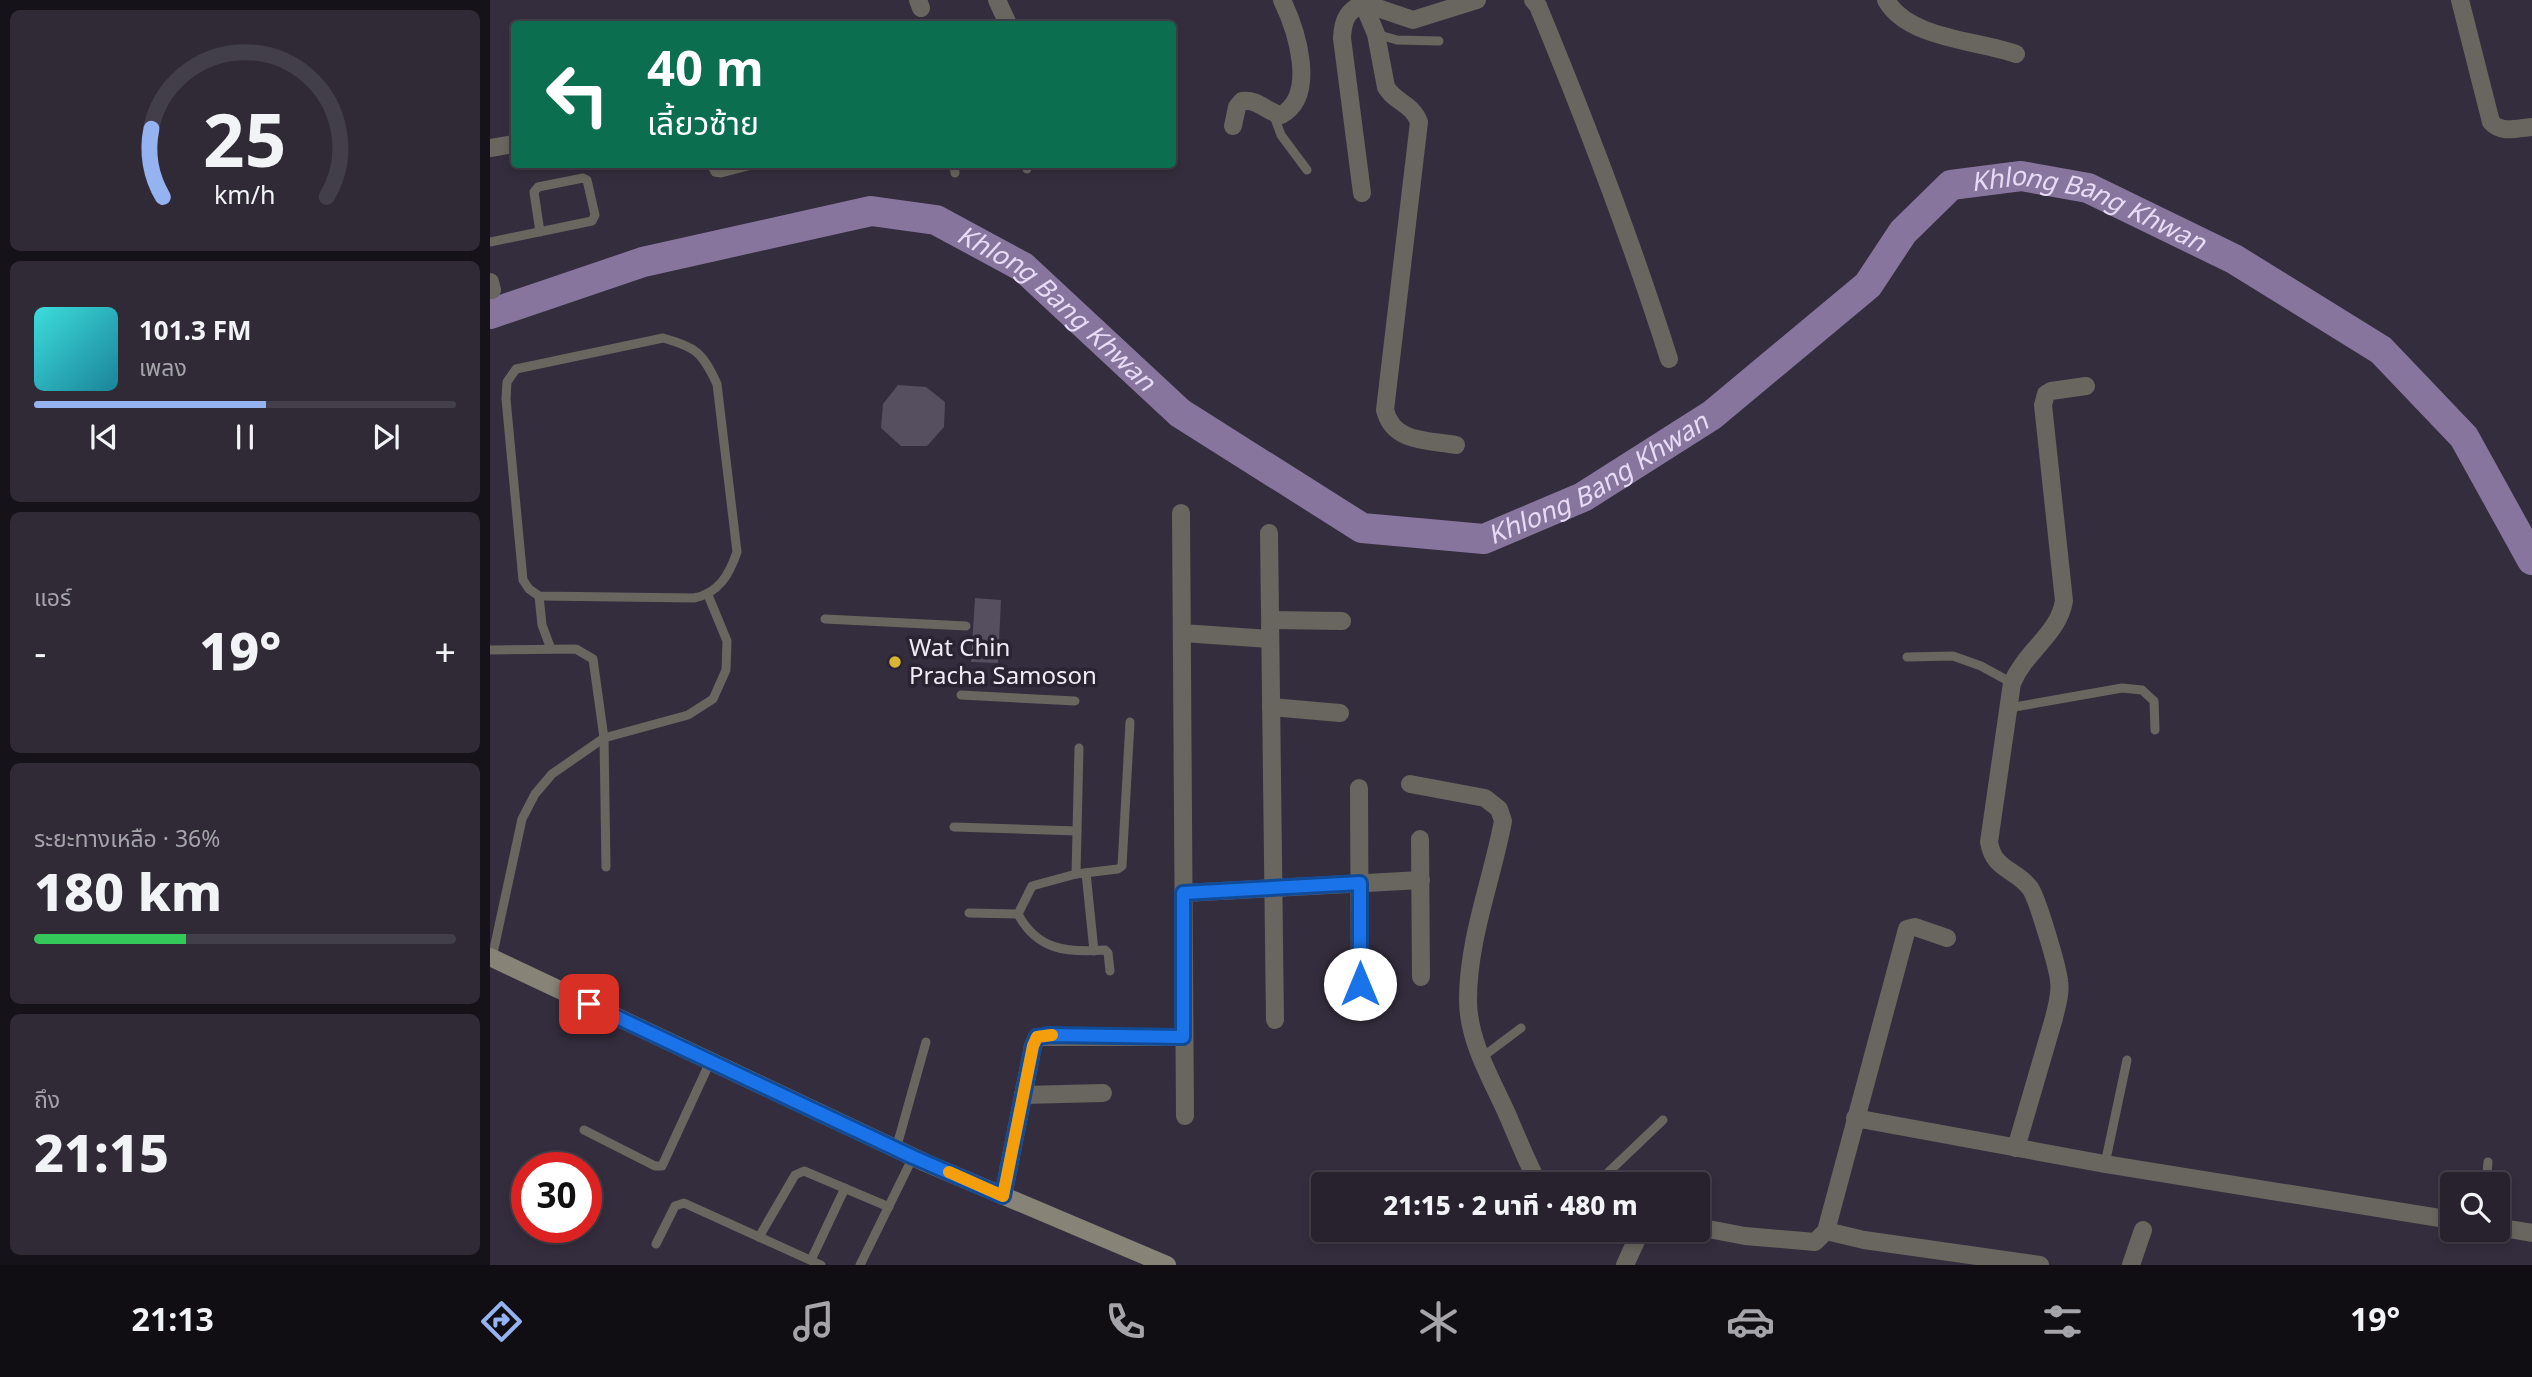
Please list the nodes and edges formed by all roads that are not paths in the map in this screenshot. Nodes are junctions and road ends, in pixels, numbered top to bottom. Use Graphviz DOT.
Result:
graph roads {
  1 [pos="997,0"];
  2 [pos="1282,0"];
  3 [pos="1477,0"];
  4 [pos="1533,0"];
  5 [pos="1886,0"];
  6 [pos="2460,0"];
  7 [pos="1362,1"];
  8 [pos="1007,21"];
  9 [pos="1376,34"];
  10 [pos="1439,41"];
  11 [pos="2016,54"];
  12 [pos="1273,113"];
  13 [pos="1233,125"];
  14 [pos="2532,127"];
  15 [pos="511,144"];
  16 [pos="490,148"];
  17 [pos="713,168"];
  18 [pos="740,168"];
  19 [pos="1307,170"];
  20 [pos="1362,193"];
  21 [pos="540,232"];
  22 [pos="490,242"];
  23 [pos="1669,359"];
  24 [pos="2086,386"];
  25 [pos="1456,445"];
  26 [pos="1181,513"];
  27 [pos="1269,533"];
  28 [pos="708,595"];
  29 [pos="539,596"];
  30 [pos="825,619"];
  31 [pos="1270,620"];
  32 [pos="1342,621"];
  33 [pos="966,626"];
  34 [pos="1182,633"];
  35 [pos="1270,639"];
  36 [pos="551,649"];
  37 [pos="490,650"];
  38 [pos="1907,657"];
  39 [pos="2012,683"];
  40 [pos="961,695"];
  41 [pos="1075,701"];
  42 [pos="1271,707"];
  43 [pos="2009,708"];
  44 [pos="1340,713"];
  45 [pos="1130,722"];
  46 [pos="2155,730"];
  47 [pos="604,738"];
  48 [pos="1079,748"];
  49 [pos="1410,784"];
  50 [pos="1359,788"];
  51 [pos="954,827"];
  52 [pos="1077,831"];
  53 [pos="1420,839"];
  54 [pos="606,867"];
  55 [pos="1081,873"];
  56 [pos="1421,880"];
  57 [pos="1360,883"];
  58 [pos="1274,887"];
  59 [pos="1183,893"];
  60 [pos="969,913"];
  61 [pos="1018,914"];
  62 [pos="1947,938"];
  63 [pos="1094,951"];
  64 [pos="491,958"];
  65 [pos="1110,971"];
  66 [pos="1421,977"];
  67 [pos="1360,1010"];
  68 [pos="1275,1020"];
  69 [pos="1521,1028"];
  70 [pos="1183,1037"];
  71 [pos="926,1042"];
  72 [pos="1481,1058"];
  73 [pos="2127,1060"];
  74 [pos="710,1062"];
  75 [pos="1103,1093"];
  76 [pos="1023,1095"];
  77 [pos="1185,1116"];
  78 [pos="1855,1118"];
  79 [pos="1663,1120"];
  80 [pos="584,1130"];
  81 [pos="2015,1148"];
  82 [pos="896,1149"];
  83 [pos="913,1157"];
  84 [pos="2488,1162"];
  85 [pos="2105,1164"];
  86 [pos="1532,1172"];
  87 [pos="1609,1172"];
  88 [pos="2487,1172"];
  89 [pos="845,1188"];
  90 [pos="1003,1196"];
  91 [pos="889,1206"];
  92 [pos="2440,1218"];
  93 [pos="1710,1229"];
  94 [pos="2510,1229"];
  95 [pos="2143,1230"];
  96 [pos="1826,1231"];
  97 [pos="2532,1233"];
  98 [pos="759,1237"];
  99 [pos="1636,1242"];
  100 [pos="656,1244"];
  101 [pos="811,1260"];
  102 [pos="821,1265"];
  103 [pos="860,1265"];
  104 [pos="1167,1265"];
  105 [pos="1625,1265"];
  106 [pos="2032,1265"];
  107 [pos="2131,1265"];
  1 -- 8 [label="street"];
  2 -- 12 [label="street"];
  3 -- 7 [label="street"];
  4 -- 23 [label="street"];
  5 -- 11 [label="street"];
  6 -- 14 [label="street"];
  7 -- 9 [label="street"];
  7 -- 20 [label="street"];
  9 -- 10 [label="lane"];
  9 -- 25 [label="street"];
  12 -- 13 [label="street"];
  12 -- 19 [label="lane"];
  15 -- 16 [label="street"];
  17 -- 18 [label="lane"];
  21 -- 21 [label="lane"];
  21 -- 22 [label="lane"];
  24 -- 39 [label="street"];
  26 -- 34 [label="street"];
  27 -- 31 [label="street"];
  28 -- 29 [label="lane"];
  28 -- 29 [label="lane"];
  28 -- 47 [label="lane"];
  29 -- 36 [label="lane"];
  30 -- 33 [label="lane"];
  31 -- 32 [label="street"];
  31 -- 35 [label="street"];
  34 -- 35 [label="street"];
  34 -- 59 [label="street"];
  35 -- 42 [label="street"];
  36 -- 37 [label="lane"];
  36 -- 47 [label="lane"];
  38 -- 39 [label="lane"];
  39 -- 43 [label="street"];
  40 -- 41 [label="lane"];
  42 -- 44 [label="street"];
  42 -- 58 [label="street"];
  43 -- 46 [label="lane"];
  43 -- 81 [label="street"];
  45 -- 55 [label="lane"];
  47 -- 54 [label="lane"];
  47 -- 64 [label="lane"];
  48 -- 52 [label="lane"];
  49 -- 72 [label="street"];
  50 -- 57 [label="street"];
  51 -- 52 [label="lane"];
  52 -- 55 [label="lane"];
  53 -- 56 [label="street"];
  55 -- 61 [label="lane"];
  55 -- 63 [label="lane"];
  56 -- 57 [label="street"];
  56 -- 66 [label="street"];
  57 -- 58 [label="street"];
  57 -- 67 [label="street"];
  58 -- 59 [label="street"];
  58 -- 68 [label="street"];
  59 -- 70 [label="street"];
  60 -- 61 [label="lane"];
  61 -- 63 [label="lane"];
  62 -- 78 [label="street"];
  63 -- 65 [label="lane"];
  64 -- 74 [label="main road"];
  69 -- 72 [label="lane"];
  70 -- 76 [label="street"];
  70 -- 77 [label="street"];
  71 -- 82 [label="lane"];
  72 -- 86 [label="street"];
  73 -- 85 [label="lane"];
  74 -- 80 [label="lane"];
  74 -- 82 [label="main road"];
  75 -- 76 [label="street"];
  76 -- 90 [label="street"];
  78 -- 81 [label="street"];
  78 -- 96 [label="street"];
  79 -- 87 [label="lane"];
  81 -- 85 [label="street"];
  82 -- 83 [label="main road"];
  83 -- 90 [label="main road"];
  83 -- 91 [label="lane"];
  84 -- 88 [label="lane"];
  85 -- 92 [label="street"];
  89 -- 91 [label="lane"];
  89 -- 98 [label="lane"];
  89 -- 101 [label="lane"];
  90 -- 104 [label="main road"];
  91 -- 103 [label="lane"];
  93 -- 96 [label="street"];
  94 -- 97 [label="street"];
  95 -- 107 [label="street"];
  96 -- 106 [label="street"];
  98 -- 100 [label="lane"];
  98 -- 101 [label="lane"];
  99 -- 105 [label="street"];
  101 -- 102 [label="lane"];
}
